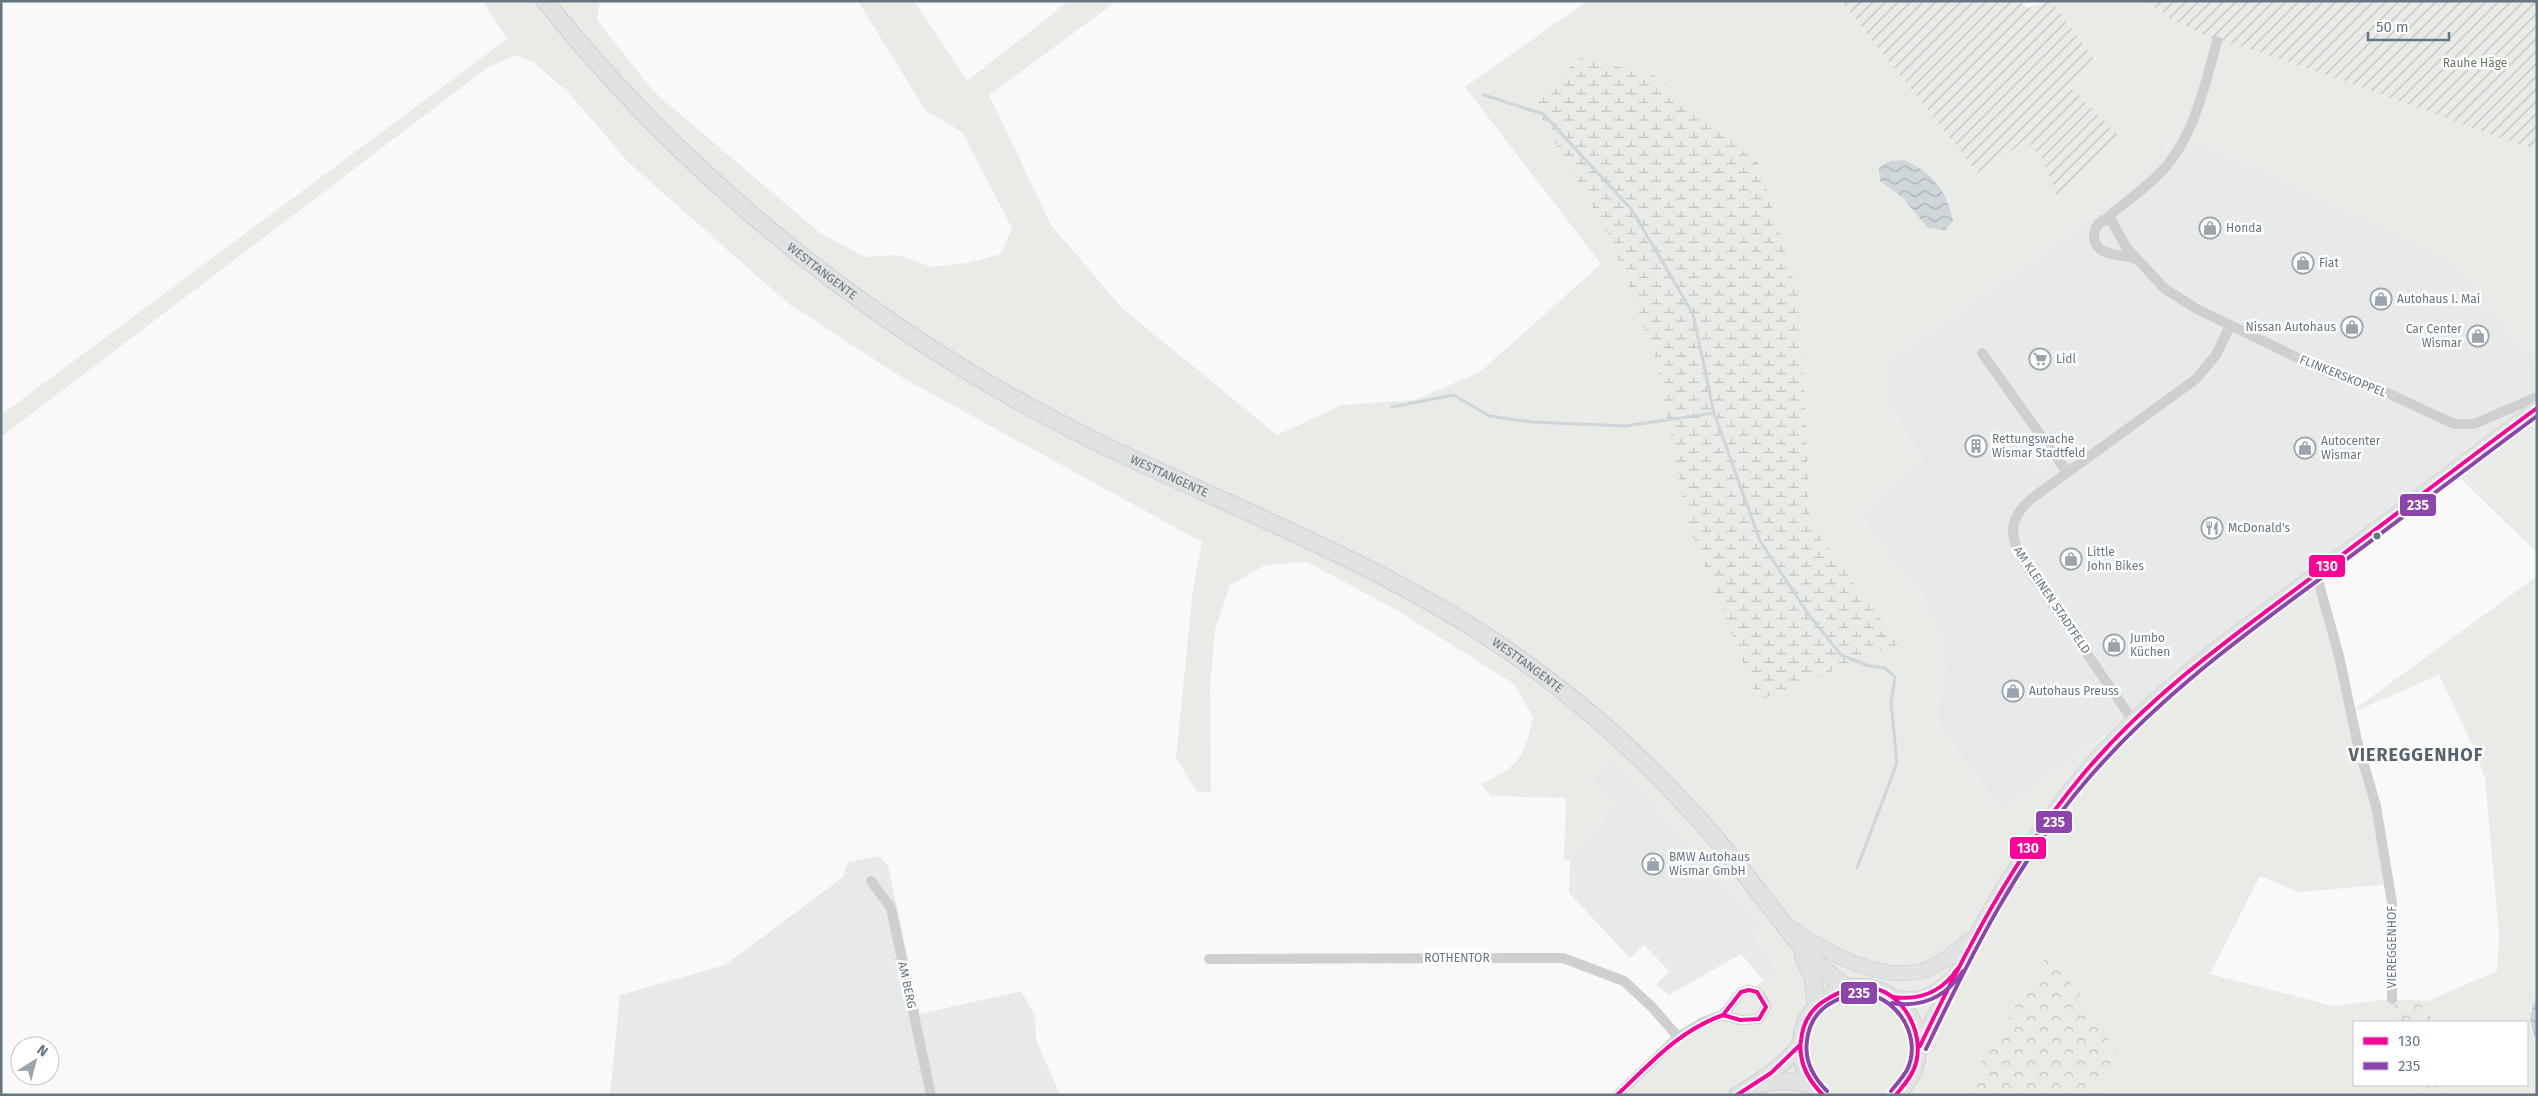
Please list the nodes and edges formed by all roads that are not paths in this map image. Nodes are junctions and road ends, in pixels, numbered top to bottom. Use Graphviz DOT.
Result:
graph roads {
  1 [pos="545,1"];
  2 [pos="2217,41"];
  3 [pos="2110,221"];
  4 [pos="2137,260"];
  5 [pos="2230,326"];
  6 [pos="1982,353"];
  7 [pos="2537,397"];
  8 [pos="2537,408"];
  9 [pos="2067,472"];
  10 [pos="2316,573"];
  11 [pos="2134,722"];
  12 [pos="871,881"];
  13 [pos="1782,922"];
  14 [pos="1976,935"];
  15 [pos="1795,941"];
  16 [pos="1209,959"];
  17 [pos="1954,975"];
  18 [pos="1849,988"];
  19 [pos="1893,997"];
  20 [pos="2392,999"];
  21 [pos="1816,1006"];
  22 [pos="1723,1015"];
  23 [pos="1678,1037"];
  24 [pos="1800,1045"];
  25 [pos="1920,1046"];
  26 [pos="1818,1090"];
  27 [pos="1742,1092"];
  28 [pos="1902,1092"];
  29 [pos="931,1095"];
  30 [pos="1617,1095"];
  1 -- 13 [label="highway, WESTTANGENTE"];
  2 -- 3 [label="street"];
  3 -- 4 [label="street, FLINKERSKOPPEL"];
  3 -- 4 [label="street"];
  4 -- 5 [label="street, FLINKERSKOPPEL"];
  5 -- 7 [label="street, FLINKERSKOPPEL"];
  5 -- 9 [label="street, AM KLEINEN STADTFELD"];
  6 -- 9 [label="street"];
  8 -- 10 [label="main road"];
  9 -- 11 [label="street, AM KLEINEN STADTFELD"];
  10 -- 11 [label="main road"];
  10 -- 20 [label="street, VIEREGGENHOF"];
  11 -- 14 [label="main road"];
  12 -- 29 [label="street, AM BERG"];
  13 -- 14 [label="main road"];
  13 -- 15 [label="highway, WESTTANGENTE"];
  14 -- 17 [label="main road"];
  15 -- 18 [label="highway, WESTTANGENTE"];
  15 -- 21 [label="highway, WESTTANGENTE"];
  16 -- 23 [label="street, ROTHENTOR"];
  17 -- 19 [label="main road"];
  17 -- 25 [label="main road"];
  18 -- 19 [label="main road"];
  18 -- 21 [label="main road"];
  19 -- 25 [label="main road"];
  21 -- 24 [label="main road"];
  22 -- 23 [label="street"];
  23 -- 30 [label="street"];
  24 -- 26 [label="main road"];
  24 -- 27 [label="main road"];
  25 -- 28 [label="main road"];
  26 -- 27 [label="main road"];
}
